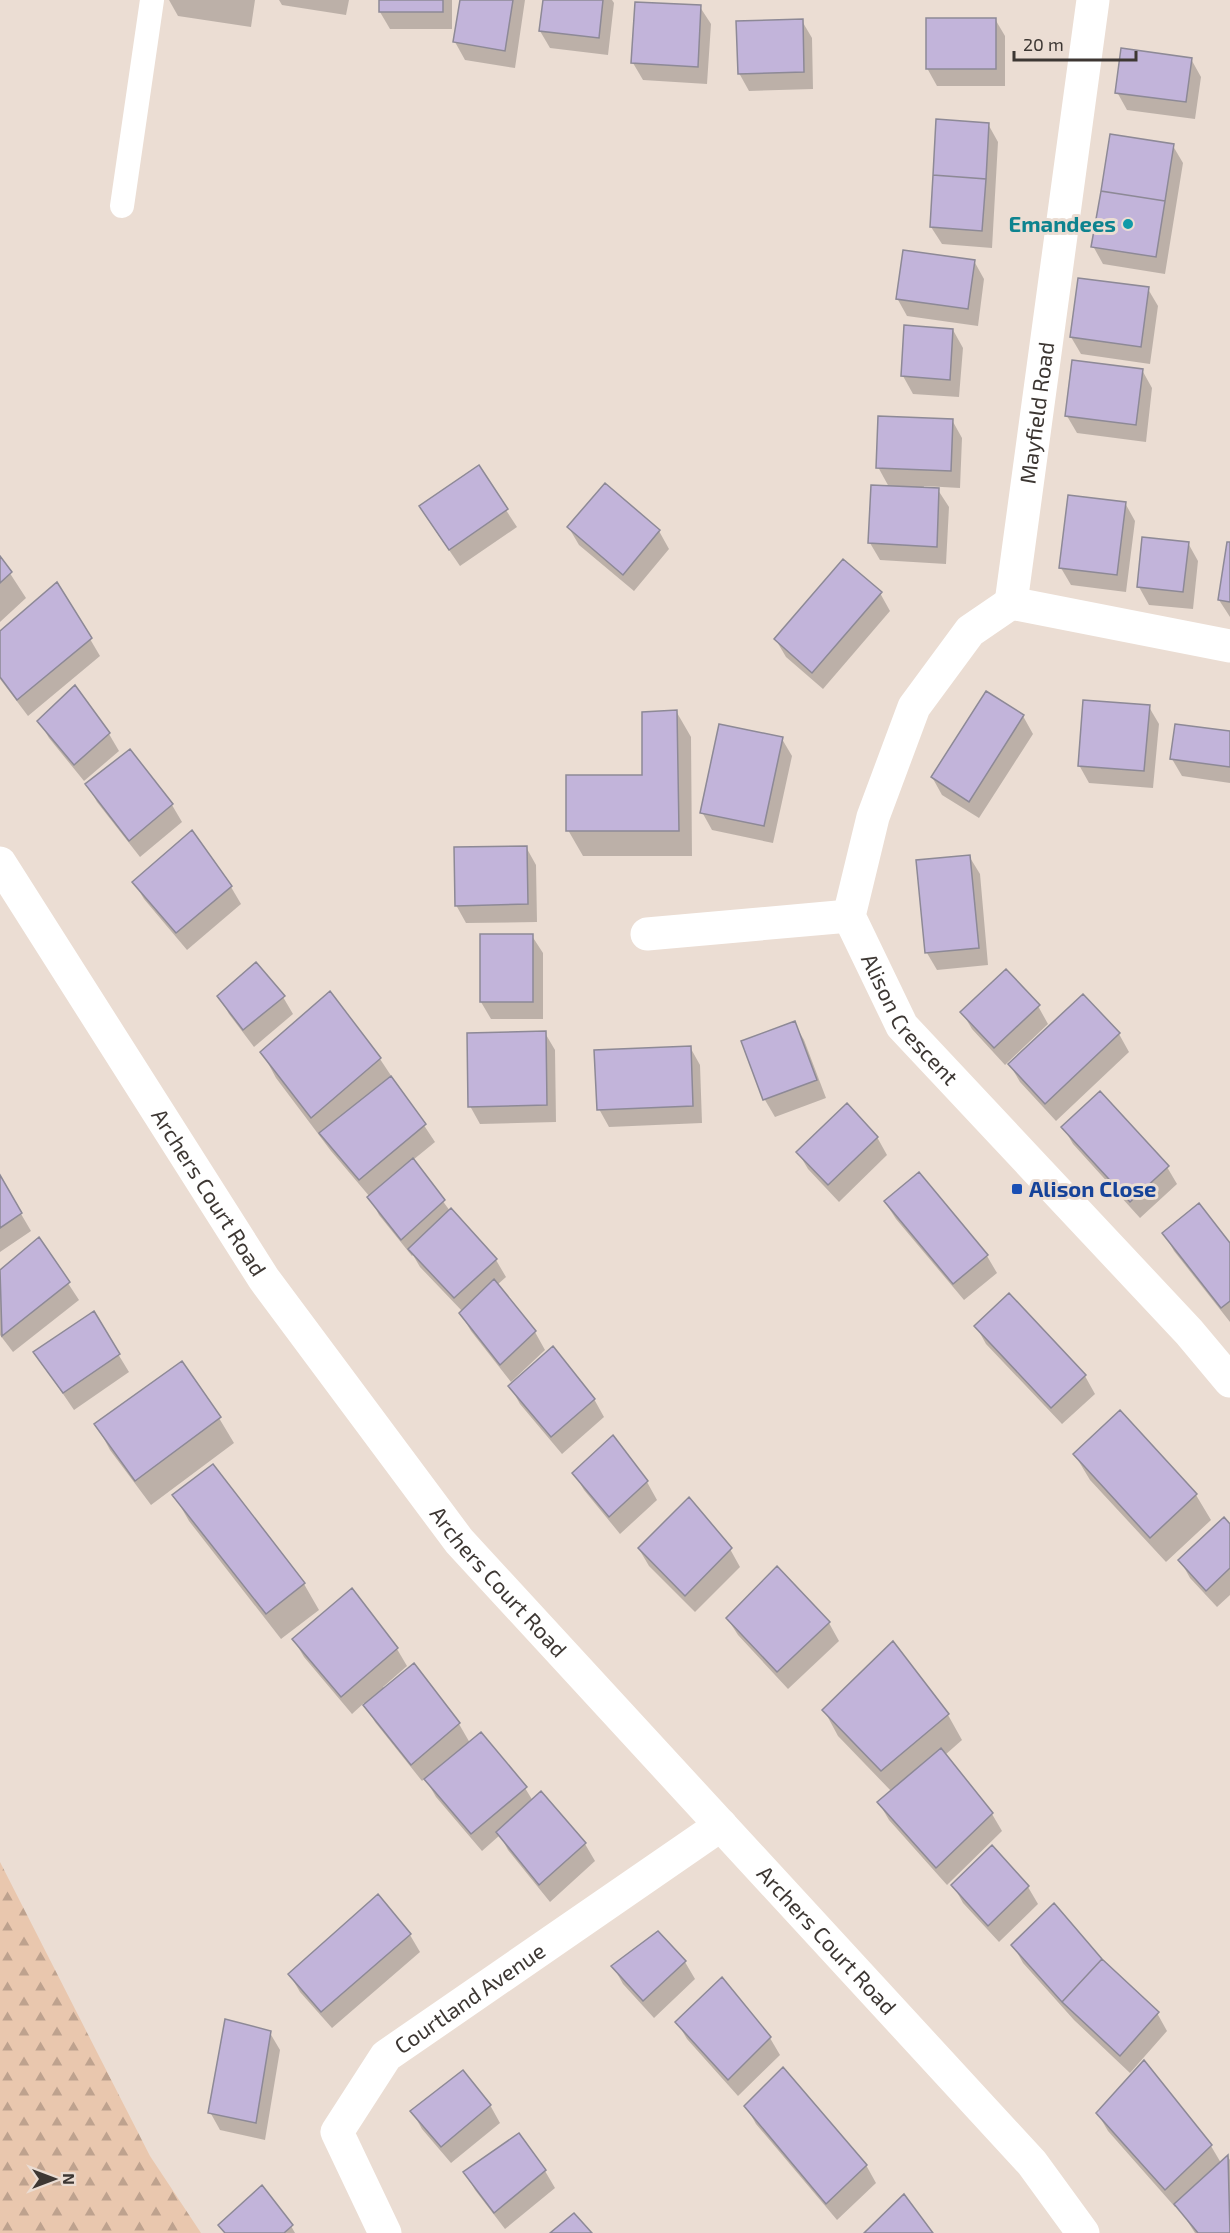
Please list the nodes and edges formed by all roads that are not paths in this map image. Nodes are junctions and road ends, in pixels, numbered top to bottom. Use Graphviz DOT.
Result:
graph roads {
  1 [pos="152,0"];
  2 [pos="1093,0"];
  3 [pos="122,207"];
  4 [pos="1011,603"];
  5 [pos="1230,646"];
  6 [pos="0,863"];
  7 [pos="849,916"];
  8 [pos="647,934"];
  9 [pos="1230,1381"];
  10 [pos="721,1825"];
  11 [pos="385,2233"];
  12 [pos="1083,2233"];
  1 -- 3 [label="lane"];
  2 -- 4 [label="street, Mayfield Road"];
  4 -- 5 [label="street"];
  4 -- 7 [label="street"];
  6 -- 10 [label="street, Archers Court Road"];
  7 -- 8 [label="street"];
  7 -- 9 [label="street, Alison Crescent"];
  10 -- 11 [label="street, Courtland Avenue"];
  10 -- 12 [label="street, Archers Court Road"];
}
